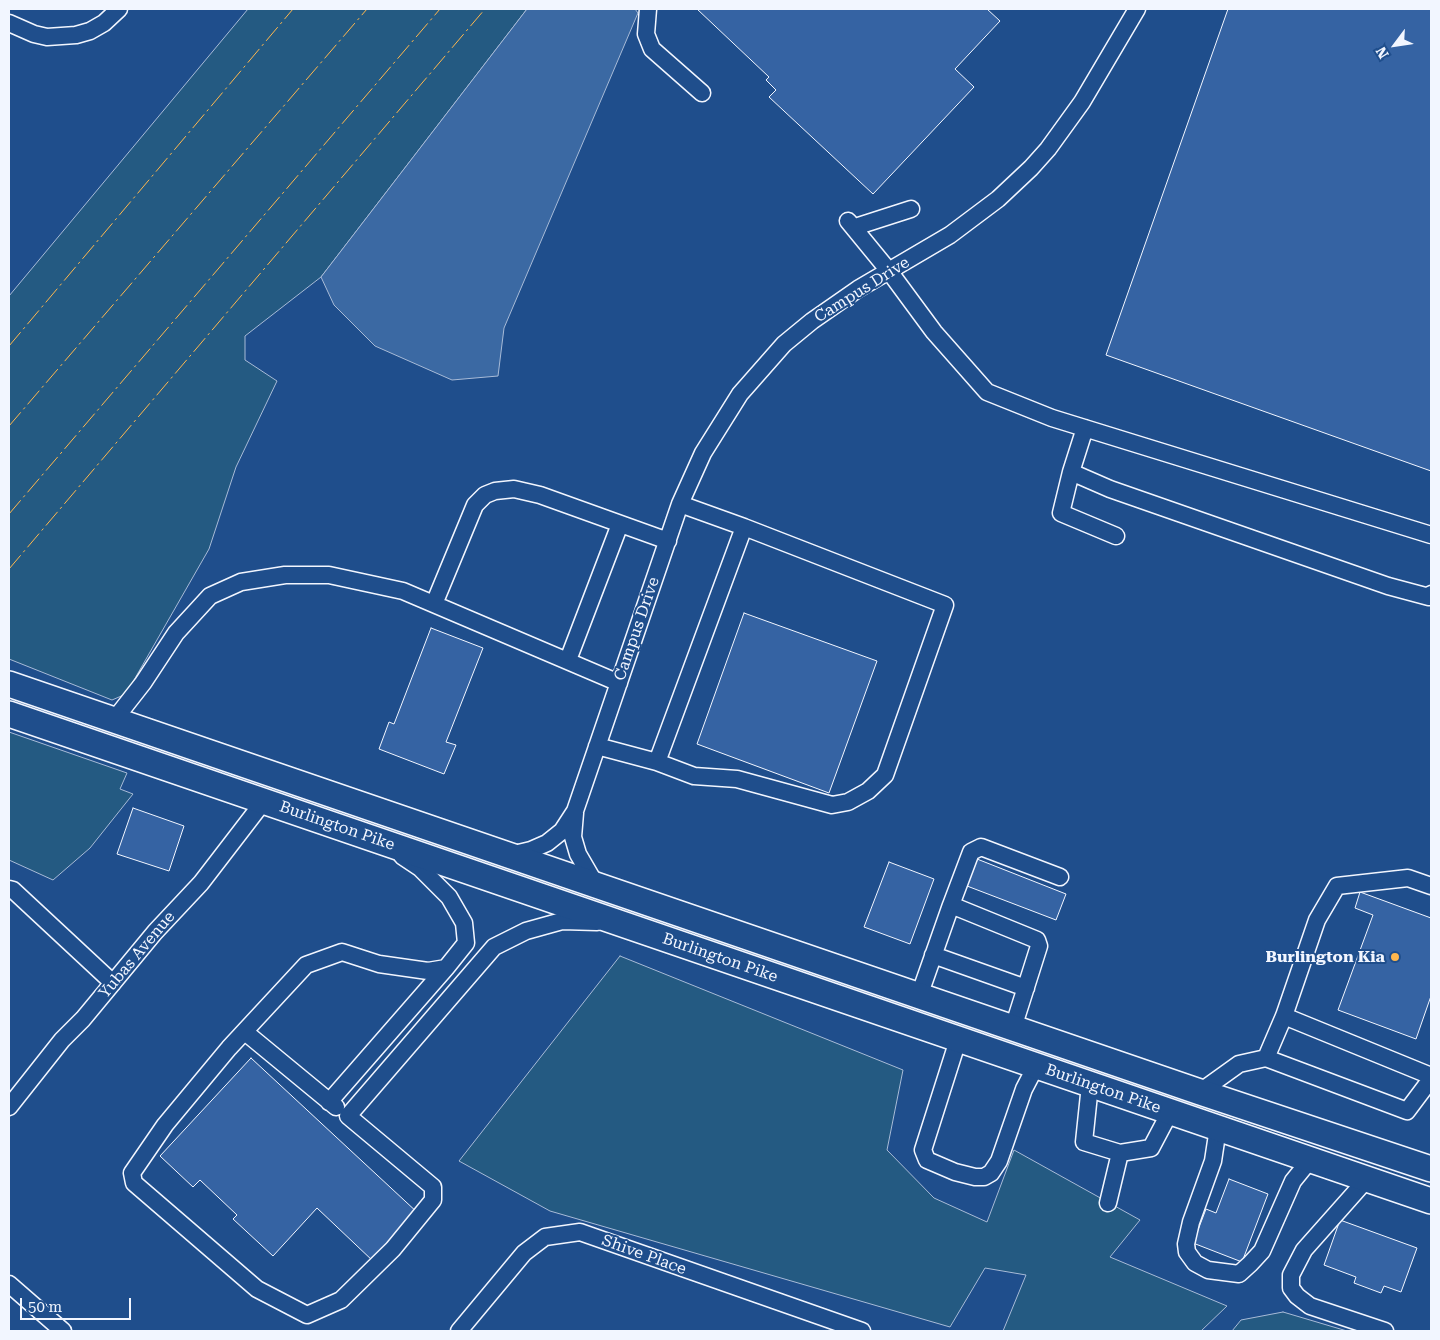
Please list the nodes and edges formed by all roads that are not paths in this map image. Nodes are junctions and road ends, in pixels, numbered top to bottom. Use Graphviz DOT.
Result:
graph roads {
  1 [pos="119,9"];
  2 [pos="648,9"];
  3 [pos="1137,9"];
  4 [pos="9,23"];
  5 [pos="702,93"];
  6 [pos="911,209"];
  7 [pos="889,271"];
  8 [pos="1085,428"];
  9 [pos="1072,472"];
  10 [pos="680,504"];
  11 [pos="620,524"];
  12 [pos="744,527"];
  13 [pos="1116,536"];
  14 [pos="1431,536"];
  15 [pos="668,541"];
  16 [pos="1431,594"];
  17 [pos="434,604"];
  18 [pos="568,660"];
  19 [pos="619,683"];
  20 [pos="9,684"];
  21 [pos="9,714"];
  22 [pos="114,720"];
  23 [pos="597,746"];
  24 [pos="657,762"];
  25 [pos="264,801"];
  26 [pos="575,810"];
  27 [pos="378,840"];
  28 [pos="507,855"];
  29 [pos="1060,877"];
  30 [pos="597,886"];
  31 [pos="1431,886"];
  32 [pos="9,889"];
  33 [pos="951,905"];
  34 [pos="619,923"];
  35 [pos="933,955"];
  36 [pos="446,968"];
  37 [pos="113,983"];
  38 [pos="1026,988"];
  39 [pos="919,996"];
  40 [pos="1284,1016"];
  41 [pos="1013,1028"];
  42 [pos="245,1032"];
  43 [pos="958,1040"];
  44 [pos="1266,1058"];
  45 [pos="1036,1066"];
  46 [pos="1431,1078"];
  47 [pos="1090,1085"];
  48 [pos="1200,1092"];
  49 [pos="329,1102"];
  50 [pos="9,1107"];
  51 [pos="1170,1112"];
  52 [pos="348,1116"];
  53 [pos="1218,1128"];
  54 [pos="1120,1153"];
  55 [pos="1310,1160"];
  56 [pos="1431,1169"];
  57 [pos="1367,1179"];
  58 [pos="1431,1201"];
  59 [pos="1108,1204"];
  60 [pos="9,1284"];
  61 [pos="831,1326"];
  62 [pos="63,1331"];
  63 [pos="459,1331"];
  64 [pos="862,1331"];
  65 [pos="1384,1331"];
  1 -- 4 [label="street"];
  2 -- 5 [label="street"];
  3 -- 7 [label="street, Campus Drive"];
  6 -- 7 [label="street"];
  7 -- 8 [label="street"];
  7 -- 10 [label="street, Campus Drive"];
  8 -- 9 [label="street"];
  8 -- 14 [label="street"];
  9 -- 13 [label="street"];
  9 -- 16 [label="street"];
  10 -- 12 [label="street"];
  10 -- 15 [label="street, Campus Drive"];
  11 -- 15 [label="street"];
  11 -- 17 [label="street"];
  11 -- 18 [label="street"];
  12 -- 24 [label="street"];
  12 -- 24 [label="street"];
  15 -- 19 [label="street, Campus Drive"];
  17 -- 18 [label="street"];
  17 -- 22 [label="street"];
  18 -- 19 [label="street"];
  19 -- 23 [label="street, Campus Drive"];
  20 -- 22 [label="highway, Burlington Pike"];
  21 -- 25 [label="highway, Burlington Pike"];
  22 -- 28 [label="highway, Burlington Pike"];
  23 -- 24 [label="street"];
  23 -- 26 [label="street, Campus Drive"];
  25 -- 27 [label="highway, Burlington Pike"];
  25 -- 37 [label="street, Yubas Avenue"];
  26 -- 28 [label="street, Campus Drive"];
  26 -- 30 [label="street, Campus Drive"];
  27 -- 34 [label="highway, Burlington Pike"];
  27 -- 36 [label="street"];
  28 -- 30 [label="highway, Burlington Pike"];
  29 -- 33 [label="street"];
  30 -- 39 [label="highway, Burlington Pike"];
  31 -- 40 [label="street"];
  32 -- 37 [label="street"];
  33 -- 35 [label="street"];
  33 -- 38 [label="street"];
  34 -- 43 [label="highway, Burlington Pike"];
  34 -- 52 [label="street"];
  35 -- 38 [label="street"];
  35 -- 39 [label="street"];
  36 -- 42 [label="street"];
  36 -- 49 [label="street"];
  37 -- 50 [label="street, Yubas Avenue"];
  38 -- 41 [label="street"];
  39 -- 41 [label="highway, Burlington Pike"];
  40 -- 44 [label="street"];
  40 -- 46 [label="street"];
  41 -- 48 [label="highway, Burlington Pike"];
  42 -- 49 [label="street"];
  42 -- 52 [label="street"];
  43 -- 45 [label="highway, Burlington Pike"];
  43 -- 45 [label="street"];
  44 -- 46 [label="street"];
  44 -- 48 [label="street"];
  45 -- 47 [label="highway, Burlington Pike"];
  47 -- 51 [label="highway, Burlington Pike"];
  47 -- 54 [label="street"];
  48 -- 56 [label="highway, Burlington Pike"];
  49 -- 52 [label="street"];
  51 -- 53 [label="highway, Burlington Pike"];
  51 -- 54 [label="street"];
  53 -- 55 [label="highway, Burlington Pike"];
  53 -- 55 [label="street"];
  54 -- 59 [label="street"];
  55 -- 57 [label="highway, Burlington Pike"];
  57 -- 58 [label="highway, Burlington Pike"];
  57 -- 65 [label="street"];
  60 -- 62 [label="street"];
  61 -- 63 [label="street, Shive Place"];
  61 -- 64 [label="street, Shive Place"];
}
